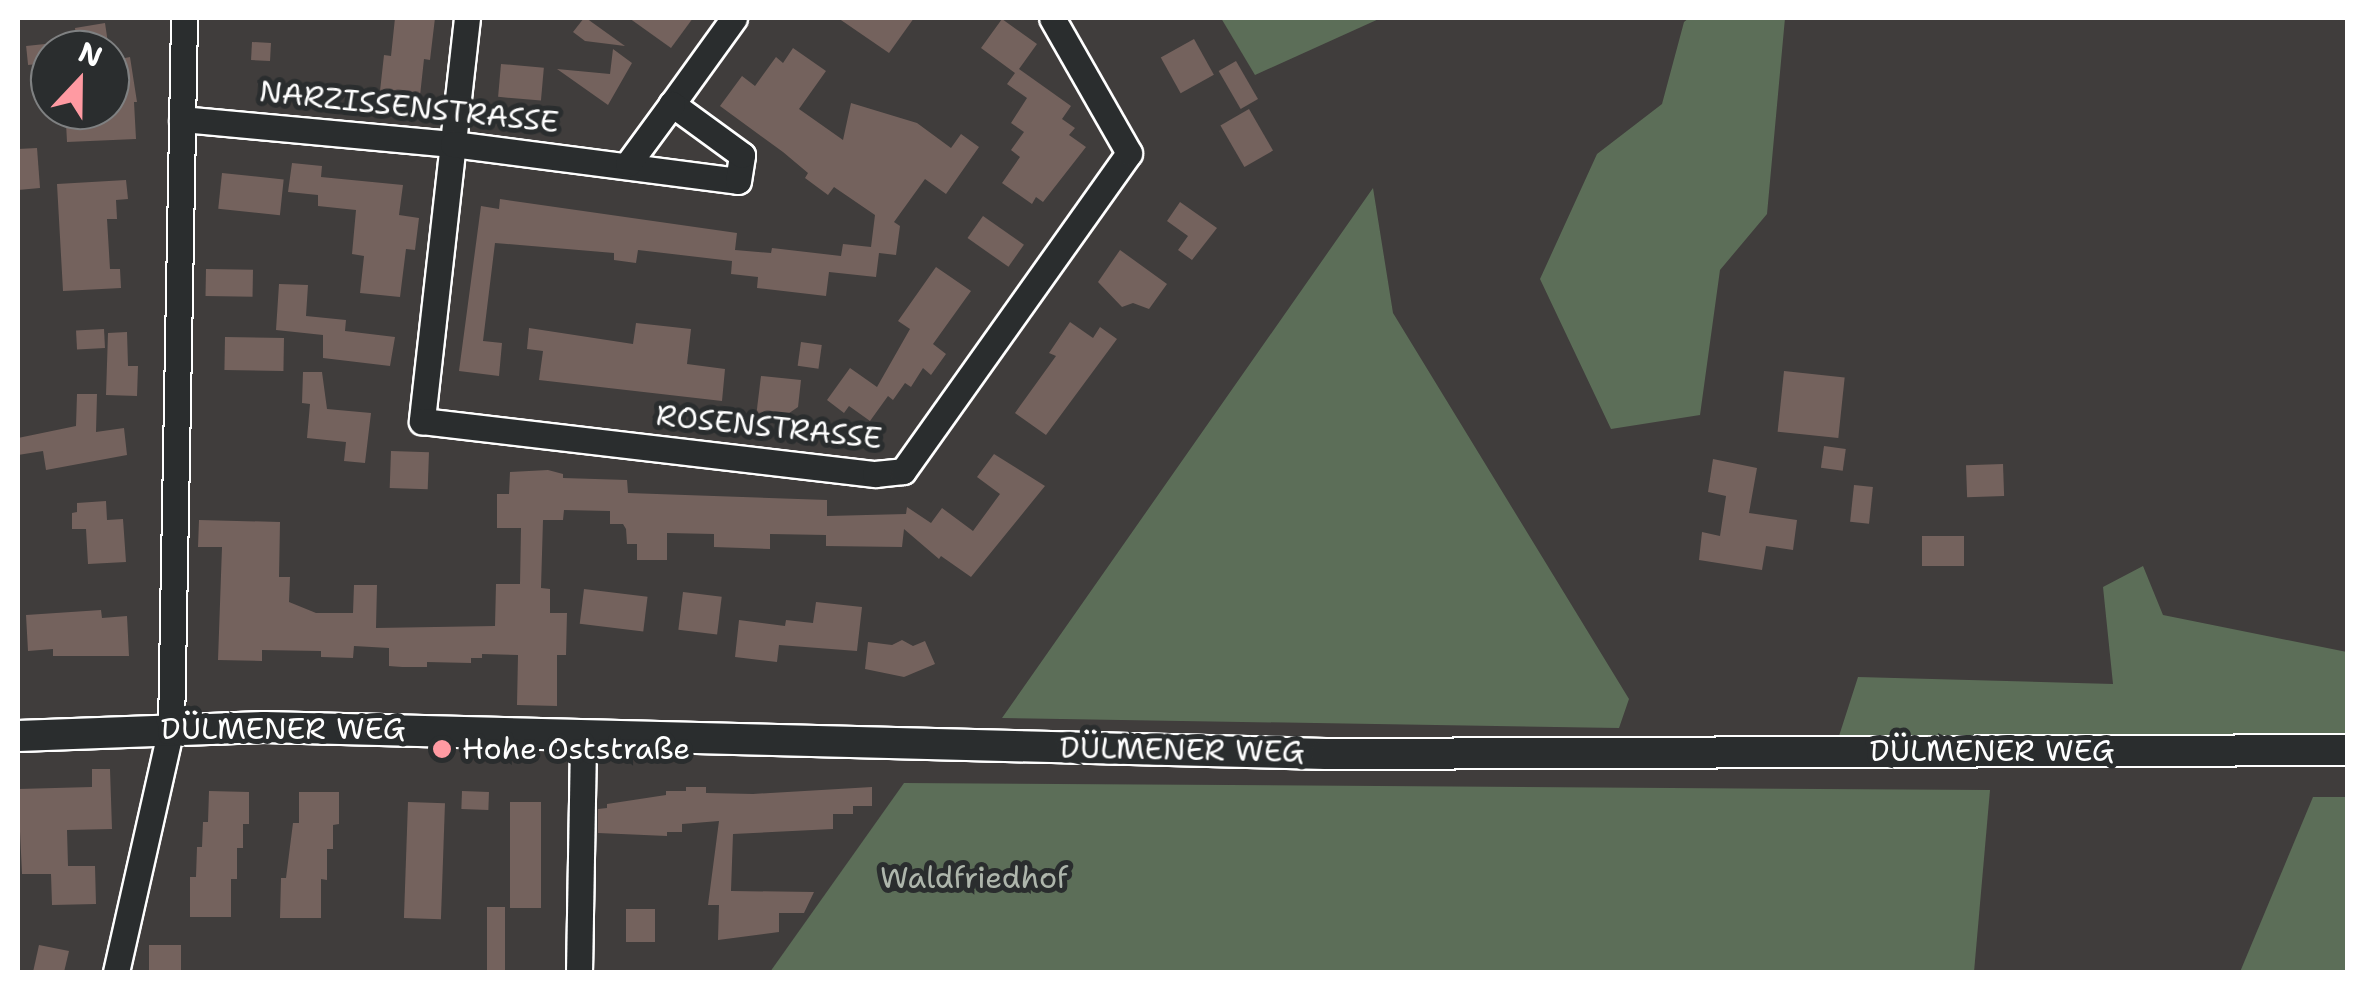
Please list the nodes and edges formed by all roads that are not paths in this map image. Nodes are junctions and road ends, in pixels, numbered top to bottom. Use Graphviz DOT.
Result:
graph roads {
  1 [pos="184,18"];
  2 [pos="468,18"];
  3 [pos="734,18"];
  4 [pos="1052,18"];
  5 [pos="672,104"];
  6 [pos="182,119"];
  7 [pos="453,144"];
  8 [pos="628,164"];
  9 [pos="170,727"];
  10 [pos="583,733"];
  11 [pos="18,736"];
  12 [pos="2348,750"];
  13 [pos="116,972"];
  14 [pos="579,972"];
  1 -- 6 [label="street"];
  2 -- 7 [label="street"];
  3 -- 5 [label="street"];
  4 -- 7 [label="street, ROSENSTRASSE"];
  5 -- 8 [label="street"];
  5 -- 8 [label="street, NARZISSENSTRASSE"];
  6 -- 7 [label="street, NARZISSENSTRASSE"];
  6 -- 9 [label="street"];
  7 -- 8 [label="street, NARZISSENSTRASSE"];
  9 -- 10 [label="street, DÜLMENER WEG"];
  9 -- 11 [label="street, DÜLMENER WEG"];
  9 -- 13 [label="street"];
  10 -- 12 [label="street, DÜLMENER WEG"];
  10 -- 14 [label="street"];
}
